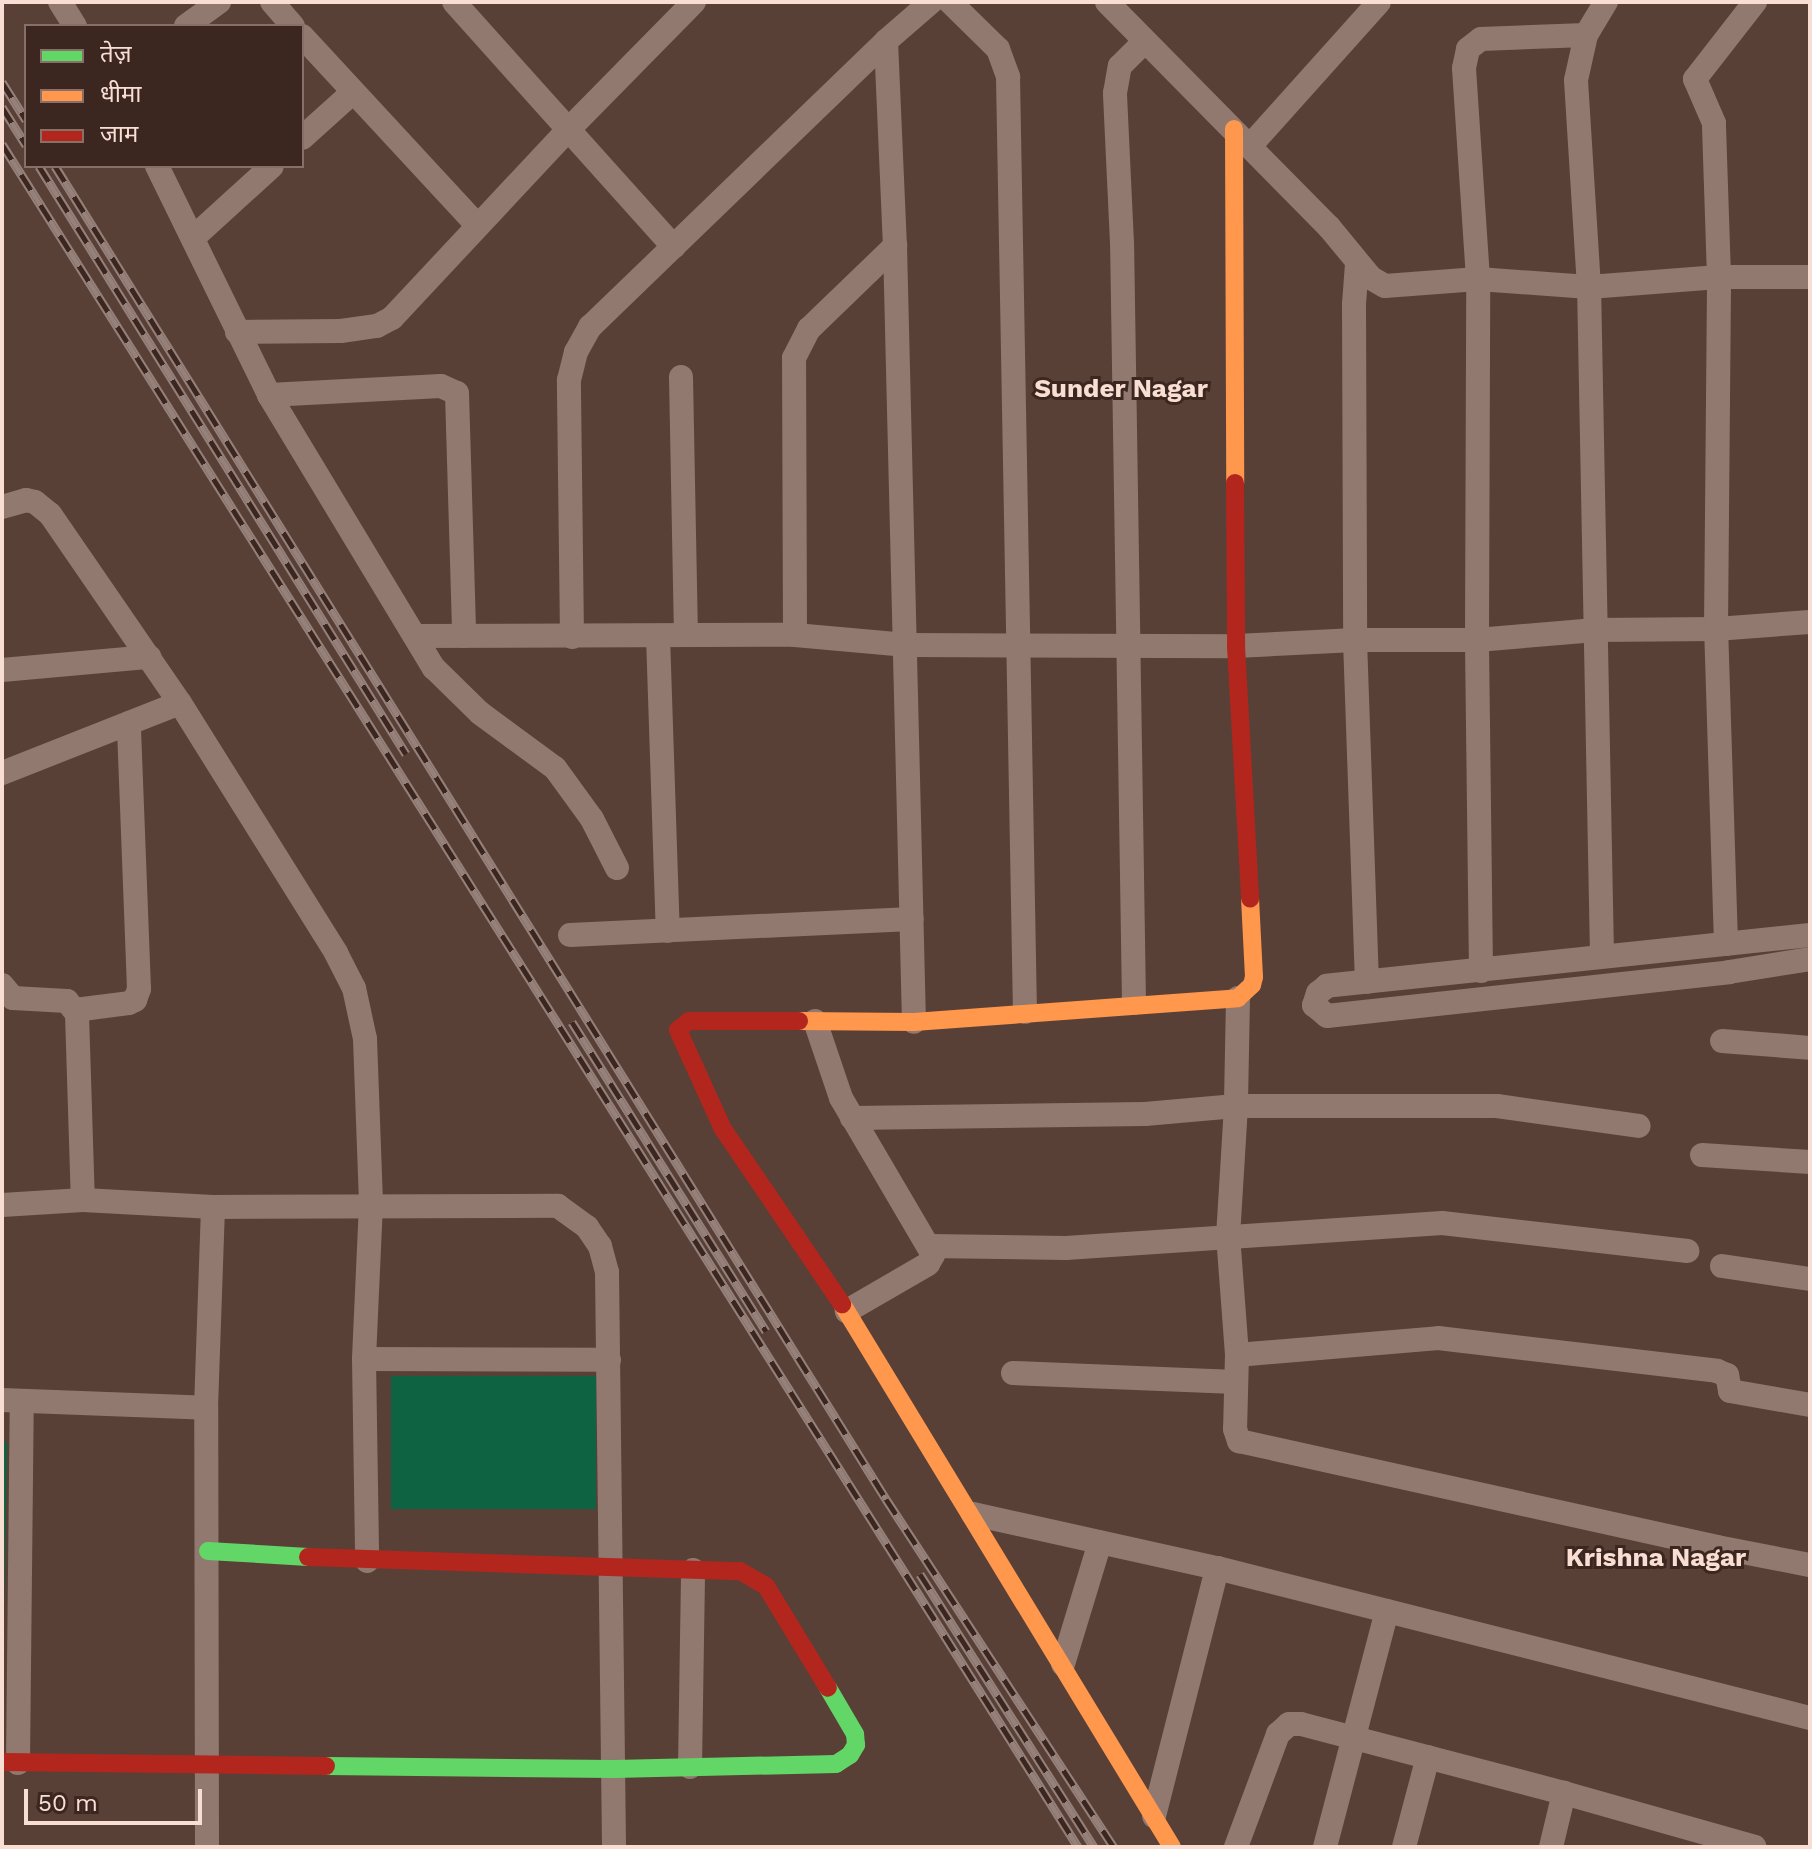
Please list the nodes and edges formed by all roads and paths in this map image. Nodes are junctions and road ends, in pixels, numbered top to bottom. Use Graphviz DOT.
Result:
graph roads {
  1 [pos="60,2"];
  2 [pos="272,2"];
  3 [pos="454,2"];
  4 [pos="694,2"];
  5 [pos="931,2"];
  6 [pos="950,2"];
  7 [pos="1107,2"];
  8 [pos="1379,2"];
  9 [pos="1606,2"];
  10 [pos="1755,2"];
  11 [pos="216,13"];
  12 [pos="74,24"];
  13 [pos="191,24"];
  14 [pos="291,24"];
  15 [pos="1586,35"];
  16 [pos="304,38"];
  17 [pos="886,41"];
  18 [pos="1144,42"];
  19 [pos="353,92"];
  20 [pos="570,128"];
  21 [pos="304,133"];
  22 [pos="1242,138"];
  23 [pos="158,168"];
  24 [pos="270,168"];
  25 [pos="477,225"];
  26 [pos="194,237"];
  27 [pos="895,246"];
  28 [pos="674,247"];
  29 [pos="1357,264"];
  30 [pos="1719,277"];
  31 [pos="1810,277"];
  32 [pos="1478,279"];
  33 [pos="1589,287"];
  34 [pos="237,332"];
  35 [pos="681,377"];
  36 [pos="269,395"];
  37 [pos="2,507"];
  38 [pos="1810,622"];
  39 [pos="1716,629"];
  40 [pos="1596,630"];
  41 [pos="686,634"];
  42 [pos="795,635"];
  43 [pos="415,636"];
  44 [pos="464,636"];
  45 [pos="658,636"];
  46 [pos="572,637"];
  47 [pos="1355,640"];
  48 [pos="1477,640"];
  49 [pos="1129,644"];
  50 [pos="907,645"];
  51 [pos="1236,646"];
  52 [pos="1019,647"];
  53 [pos="149,657"];
  54 [pos="2,670"];
  55 [pos="180,703"];
  56 [pos="129,723"];
  57 [pos="2,773"];
  58 [pos="617,868"];
  59 [pos="912,919"];
  60 [pos="668,931"];
  61 [pos="570,935"];
  62 [pos="1810,935"];
  63 [pos="1726,944"];
  64 [pos="1602,955"];
  65 [pos="1810,959"];
  66 [pos="1481,971"];
  67 [pos="1367,982"];
  68 [pos="2,985"];
  69 [pos="1238,998"];
  70 [pos="1134,1003"];
  71 [pos="75,1010"];
  72 [pos="1025,1012"];
  73 [pos="815,1021"];
  74 [pos="914,1022"];
  75 [pos="1722,1041"];
  76 [pos="1810,1048"];
  77 [pos="1236,1106"];
  78 [pos="852,1118"];
  79 [pos="1639,1126"];
  80 [pos="1702,1155"];
  81 [pos="1810,1162"];
  82 [pos="83,1200"];
  83 [pos="371,1204"];
  84 [pos="2,1205"];
  85 [pos="213,1207"];
  86 [pos="1228,1235"];
  87 [pos="929,1246"];
  88 [pos="1687,1251"];
  89 [pos="1722,1266"];
  90 [pos="1810,1279"];
  91 [pos="847,1311"];
  92 [pos="1237,1355"];
  93 [pos="364,1359"];
  94 [pos="609,1360"];
  95 [pos="1013,1373"];
  96 [pos="1236,1382"];
  97 [pos="12,1401"];
  98 [pos="1810,1405"];
  99 [pos="206,1408"];
  100 [pos="973,1514"];
  101 [pos="1100,1542"];
  102 [pos="208,1551"];
  103 [pos="367,1561"];
  104 [pos="1810,1565"];
  105 [pos="1217,1568"];
  106 [pos="611,1569"];
  107 [pos="693,1570"];
  108 [pos="1387,1611"];
  109 [pos="1063,1664"];
  110 [pos="1810,1718"];
  111 [pos="1355,1738"];
  112 [pos="1428,1757"];
  113 [pos="10,1762"];
  114 [pos="207,1764"];
  115 [pos="690,1767"];
  116 [pos="614,1769"];
  117 [pos="1564,1793"];
  118 [pos="1154,1816"];
  119 [pos="207,1847"];
  120 [pos="614,1847"];
  121 [pos="1172,1847"];
  122 [pos="1236,1847"];
  123 [pos="1325,1847"];
  124 [pos="1404,1847"];
  125 [pos="1551,1847"];
  126 [pos="1755,1847"];
  1 -- 12 [label="street"];
  2 -- 14 [label="street"];
  3 -- 20 [label="street"];
  4 -- 20 [label="street"];
  5 -- 17 [label="street"];
  6 -- 52 [label="street"];
  7 -- 18 [label="street"];
  8 -- 22 [label="street"];
  9 -- 15 [label="street"];
  10 -- 30 [label="street"];
  11 -- 13 [label="street"];
  15 -- 32 [label="street"];
  15 -- 33 [label="street"];
  16 -- 19 [label="street"];
  17 -- 27 [label="street"];
  17 -- 28 [label="street"];
  18 -- 22 [label="street"];
  18 -- 49 [label="street"];
  19 -- 21 [label="street"];
  19 -- 25 [label="street"];
  20 -- 25 [label="street"];
  20 -- 28 [label="street"];
  22 -- 29 [label="street"];
  22 -- 51 [label="street"];
  23 -- 26 [label="street"];
  24 -- 26 [label="street"];
  25 -- 34 [label="street"];
  26 -- 34 [label="street"];
  27 -- 42 [label="street"];
  27 -- 50 [label="street"];
  28 -- 46 [label="street"];
  29 -- 32 [label="street"];
  29 -- 47 [label="street"];
  30 -- 31 [label="street"];
  30 -- 33 [label="street"];
  30 -- 39 [label="street"];
  32 -- 33 [label="street"];
  32 -- 48 [label="street"];
  33 -- 40 [label="street"];
  34 -- 36 [label="street"];
  35 -- 41 [label="street"];
  36 -- 43 [label="street"];
  36 -- 44 [label="street"];
  37 -- 53 [label="street"];
  38 -- 39 [label="street"];
  39 -- 40 [label="street"];
  39 -- 63 [label="street"];
  40 -- 48 [label="street"];
  40 -- 64 [label="street"];
  41 -- 42 [label="street"];
  41 -- 45 [label="street"];
  42 -- 50 [label="street"];
  43 -- 44 [label="street"];
  43 -- 58 [label="street"];
  44 -- 46 [label="street"];
  45 -- 46 [label="street"];
  45 -- 60 [label="street"];
  47 -- 48 [label="street"];
  47 -- 51 [label="street"];
  47 -- 67 [label="street"];
  48 -- 66 [label="street"];
  49 -- 51 [label="street"];
  49 -- 52 [label="street"];
  49 -- 70 [label="street"];
  50 -- 52 [label="street"];
  50 -- 59 [label="street"];
  51 -- 69 [label="street"];
  52 -- 72 [label="street"];
  53 -- 54 [label="street"];
  53 -- 55 [label="street"];
  55 -- 56 [label="street"];
  55 -- 83 [label="street"];
  56 -- 57 [label="street"];
  56 -- 71 [label="street"];
  59 -- 60 [label="street"];
  59 -- 74 [label="street"];
  60 -- 61 [label="street"];
  62 -- 63 [label="street"];
  63 -- 64 [label="street"];
  64 -- 66 [label="street"];
  65 -- 67 [label="street"];
  66 -- 67 [label="street"];
  68 -- 71 [label="street"];
  69 -- 70 [label="street"];
  69 -- 77 [label="street"];
  70 -- 72 [label="street"];
  71 -- 82 [label="street"];
  72 -- 74 [label="street"];
  73 -- 74 [label="street"];
  73 -- 78 [label="street"];
  73 -- 91 [label="street"];
  75 -- 76 [label="street"];
  77 -- 78 [label="street"];
  77 -- 79 [label="street"];
  77 -- 86 [label="street"];
  78 -- 87 [label="street"];
  80 -- 81 [label="street"];
  82 -- 84 [label="street"];
  82 -- 85 [label="street"];
  83 -- 85 [label="street"];
  83 -- 93 [label="street"];
  83 -- 94 [label="street"];
  85 -- 99 [label="street"];
  86 -- 87 [label="street"];
  86 -- 88 [label="street"];
  86 -- 92 [label="street"];
  87 -- 91 [label="street"];
  89 -- 90 [label="street"];
  91 -- 100 [label="street"];
  92 -- 96 [label="street"];
  92 -- 98 [label="street"];
  93 -- 94 [label="street"];
  93 -- 103 [label="street"];
  94 -- 106 [label="street"];
  95 -- 96 [label="street"];
  96 -- 104 [label="street"];
  97 -- 99 [label="street"];
  97 -- 113 [label="street"];
  99 -- 102 [label="street"];
  100 -- 101 [label="street"];
  100 -- 109 [label="street"];
  101 -- 105 [label="street"];
  101 -- 109 [label="street"];
  102 -- 103 [label="street"];
  102 -- 114 [label="street"];
  103 -- 106 [label="street"];
  105 -- 108 [label="street"];
  105 -- 118 [label="street"];
  106 -- 107 [label="street"];
  106 -- 116 [label="street"];
  107 -- 115 [label="street"];
  107 -- 115 [label="street"];
  108 -- 110 [label="street"];
  108 -- 111 [label="street"];
  109 -- 118 [label="street"];
  111 -- 112 [label="street"];
  111 -- 122 [label="street"];
  111 -- 123 [label="street"];
  112 -- 117 [label="street"];
  112 -- 124 [label="street"];
  113 -- 114 [label="street"];
  114 -- 116 [label="street"];
  114 -- 119 [label="street"];
  115 -- 116 [label="street"];
  116 -- 120 [label="street"];
  117 -- 125 [label="street"];
  117 -- 126 [label="street"];
  118 -- 121 [label="street"];
}
